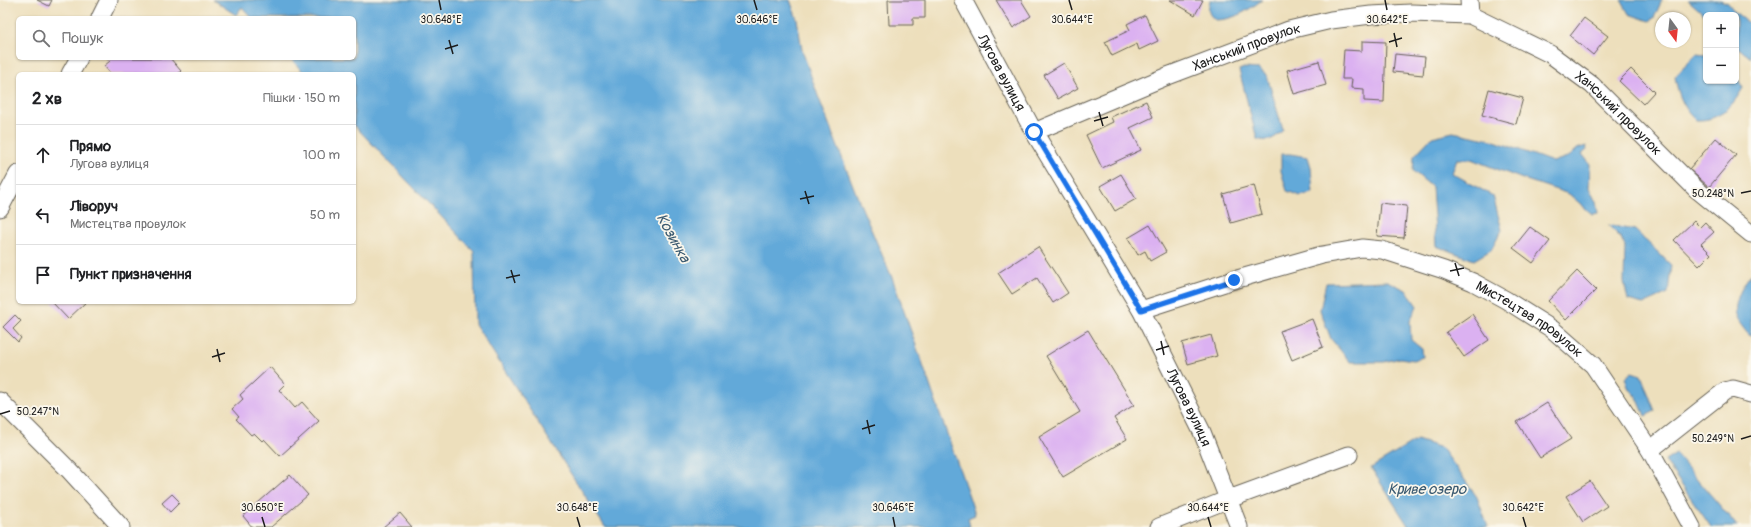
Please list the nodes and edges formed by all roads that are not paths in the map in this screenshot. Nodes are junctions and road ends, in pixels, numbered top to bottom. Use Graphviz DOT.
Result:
graph roads {
  1 [pos="109,0"];
  2 [pos="963,0"];
  3 [pos="1470,7"];
  4 [pos="101,16"];
  5 [pos="78,60"];
  6 [pos="71,72"];
  7 [pos="1034,132"];
  8 [pos="16,178"];
  9 [pos="0,208"];
  10 [pos="1751,234"];
  11 [pos="1141,310"];
  12 [pos="1751,394"];
  13 [pos="0,401"];
  14 [pos="1650,450"];
  15 [pos="1349,455"];
  16 [pos="1229,499"];
  17 [pos="121,527"];
  18 [pos="1159,527"];
  19 [pos="1239,527"];
  20 [pos="1692,527"];
  1 -- 4 [label="street"];
  2 -- 7 [label="street, Лугова вулиця"];
  3 -- 7 [label="street, Ханський провулок"];
  3 -- 10 [label="street, Ханський провулок"];
  5 -- 6 [label="street"];
  7 -- 11 [label="street, Лугова вулиця"];
  8 -- 9 [label="street"];
  11 -- 14 [label="street, Мистецтва провулок"];
  11 -- 16 [label="street, Лугова вулиця"];
  12 -- 14 [label="street"];
  13 -- 17 [label="street"];
  14 -- 20 [label="street, Мистецтва провулок"];
  15 -- 16 [label="street"];
  16 -- 18 [label="street"];
  16 -- 19 [label="street, Лугова вулиця"];
}
